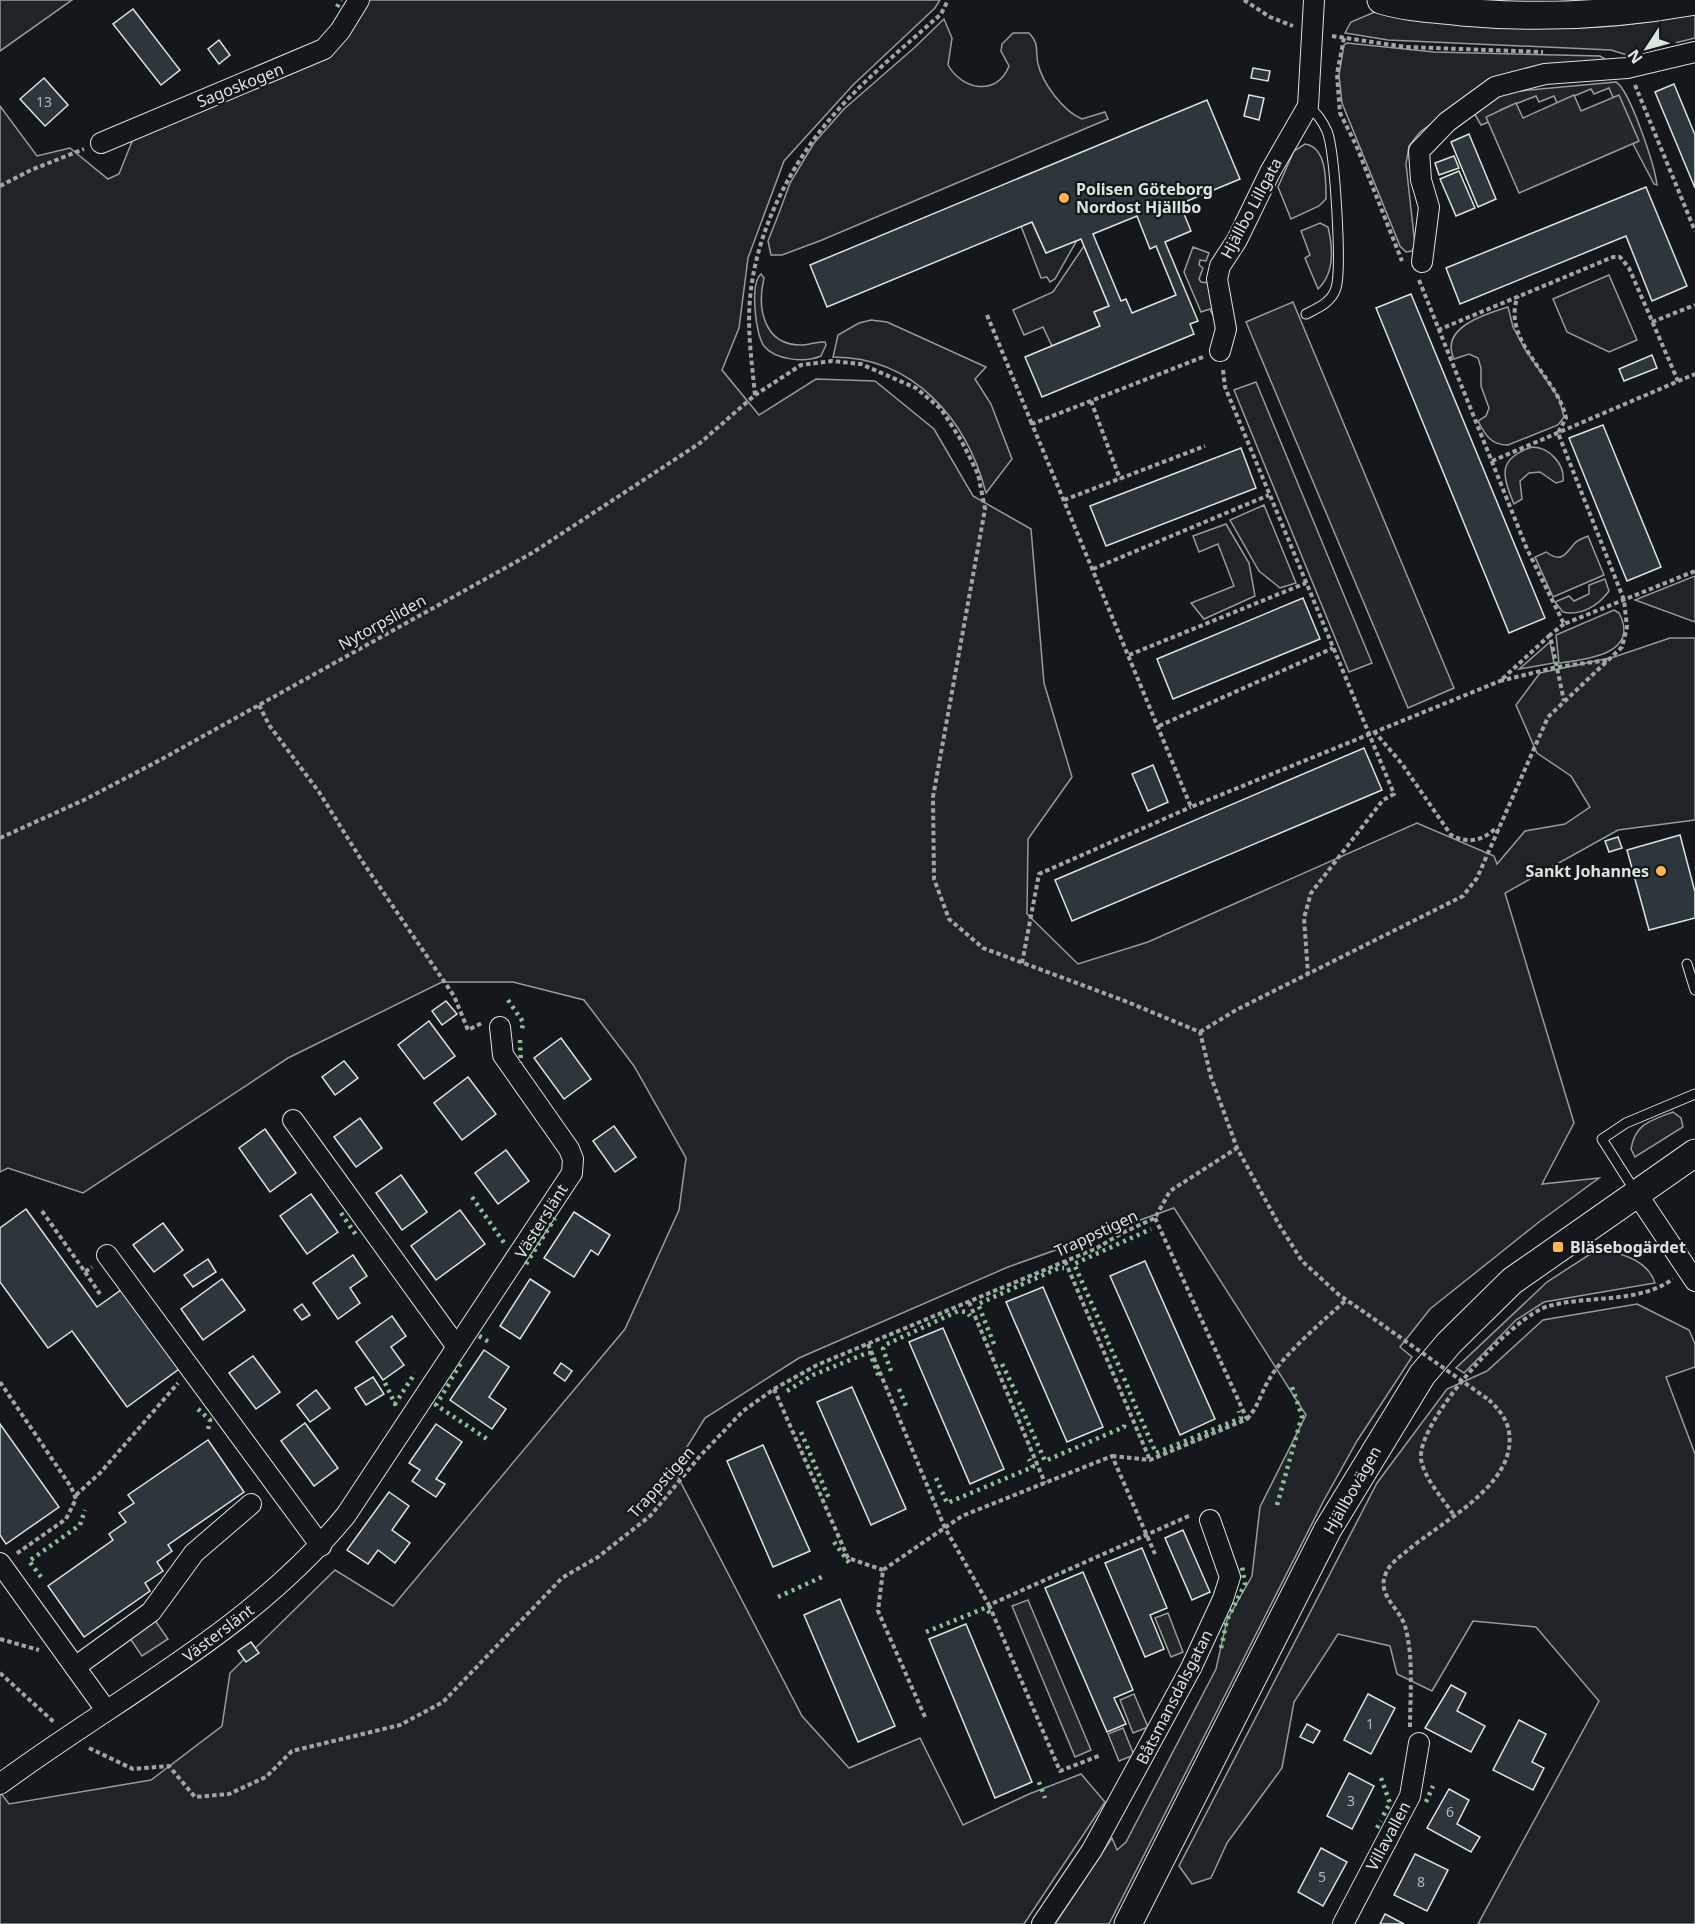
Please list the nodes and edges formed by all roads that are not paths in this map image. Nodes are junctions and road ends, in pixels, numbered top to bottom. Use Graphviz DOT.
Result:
graph roads {
  1 [pos="359,0"];
  2 [pos="1314,0"];
  3 [pos="1381,0"];
  4 [pos="1695,1"];
  5 [pos="1695,52"];
  6 [pos="1308,106"];
  7 [pos="101,143"];
  8 [pos="1414,268"];
  9 [pos="1306,314"];
  10 [pos="1220,351"];
  11 [pos="1687,964"];
  12 [pos="1695,990"];
  13 [pos="500,1027"];
  14 [pos="1695,1094"];
  15 [pos="293,1120"];
  16 [pos="1695,1152"];
  17 [pos="1637,1194"];
  18 [pos="107,1255"];
  19 [pos="1690,1275"];
  20 [pos="457,1347"];
  21 [pos="251,1504"];
  22 [pos="1210,1520"];
  23 [pos="321,1545"];
  24 [pos="4,1561"];
  25 [pos="70,1660"];
  26 [pos="106,1710"];
  27 [pos="1419,1743"];
  28 [pos="1,1781"];
  29 [pos="1042,1924"];
  30 [pos="1128,1924"];
  31 [pos="1343,1924"];
  1 -- 7 [label="street, Sagoskogen"];
  2 -- 6 [label="street, Hjällbo Lillgata"];
  3 -- 4 [label="street"];
  5 -- 8 [label="street"];
  6 -- 9 [label="lane"];
  6 -- 10 [label="street, Hjällbo Lillgata"];
  11 -- 12 [label="lane"];
  13 -- 20 [label="street, Västerslänt"];
  14 -- 17 [label="lane"];
  15 -- 20 [label="street"];
  16 -- 17 [label="street, Hjällbovägen"];
  17 -- 19 [label="street"];
  17 -- 30 [label="street, Hjällbovägen"];
  18 -- 23 [label="street"];
  20 -- 23 [label="street, Västerslänt"];
  21 -- 25 [label="street"];
  22 -- 29 [label="street, Båtsmansdalsgatan"];
  23 -- 26 [label="street, Västerslänt"];
  24 -- 25 [label="street"];
  25 -- 26 [label="street"];
  26 -- 28 [label="street, Västerslänt"];
  27 -- 31 [label="street, Villavallen"];
}
